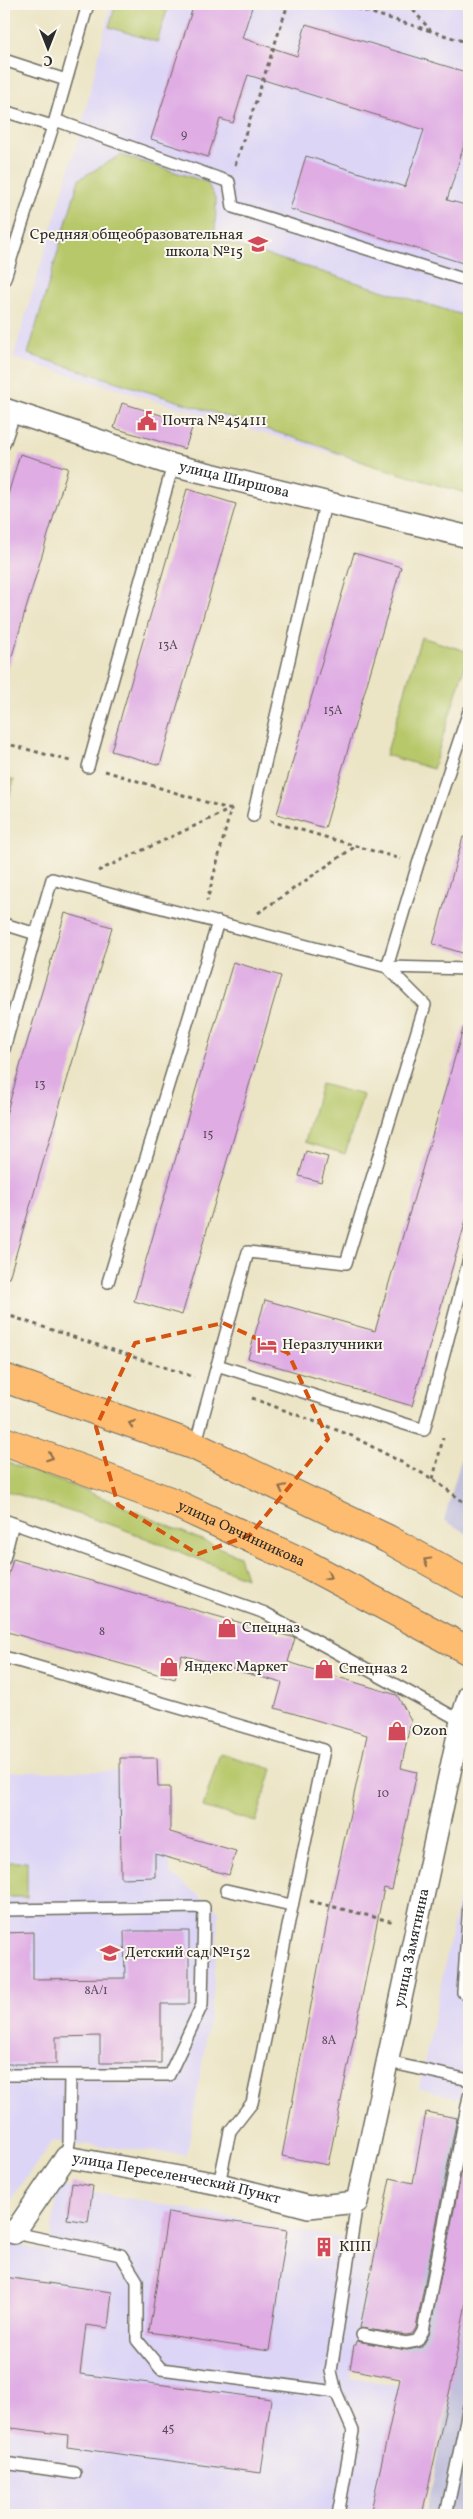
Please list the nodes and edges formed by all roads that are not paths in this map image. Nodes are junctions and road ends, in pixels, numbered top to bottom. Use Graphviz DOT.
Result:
graph roads {
  1 [pos="88,4"];
  2 [pos="4,60"];
  3 [pos="66,80"];
  4 [pos="4,111"];
  5 [pos="54,123"];
  6 [pos="4,281"];
  7 [pos="469,281"];
  8 [pos="9,410"];
  9 [pos="4,444"];
  10 [pos="174,465"];
  11 [pos="325,504"];
  12 [pos="469,537"];
  13 [pos="469,711"];
  14 [pos="88,767"];
  15 [pos="253,816"];
  16 [pos="218,922"];
  17 [pos="4,924"];
  18 [pos="36,934"];
  19 [pos="388,967"];
  20 [pos="469,968"];
  21 [pos="4,1049"];
  22 [pos="469,1259"];
  23 [pos="108,1282"];
  24 [pos="217,1365"];
  25 [pos="4,1378"];
  26 [pos="4,1441"];
  27 [pos="195,1446"];
  28 [pos="8,1522"];
  29 [pos="4,1558"];
  30 [pos="469,1584"];
  31 [pos="469,1651"];
  32 [pos="4,1657"];
  33 [pos="469,1695"];
  34 [pos="461,1721"];
  35 [pos="226,1890"];
  36 [pos="292,1900"];
  37 [pos="469,1903"];
  38 [pos="4,1910"];
  39 [pos="469,1995"];
  40 [pos="388,2062"];
  41 [pos="4,2075"];
  42 [pos="70,2075"];
  43 [pos="469,2080"];
  44 [pos="469,2096"];
  45 [pos="66,2157"];
  46 [pos="218,2184"];
  47 [pos="357,2202"];
  48 [pos="9,2231"];
  49 [pos="362,2335"];
  50 [pos="336,2392"];
  51 [pos="469,2406"];
  52 [pos="4,2463"];
  53 [pos="75,2473"];
  54 [pos="338,2515"];
  55 [pos="446,2515"];
  1 -- 3 [label="lane"];
  2 -- 3 [label="lane"];
  3 -- 5 [label="lane"];
  4 -- 5 [label="lane"];
  5 -- 6 [label="lane"];
  5 -- 7 [label="lane"];
  8 -- 9 [label="lane"];
  8 -- 10 [label="street, улица Ширшова"];
  10 -- 11 [label="street, улица Ширшова"];
  10 -- 14 [label="lane"];
  11 -- 12 [label="street, улица Ширшова"];
  11 -- 15 [label="lane"];
  13 -- 19 [label="lane"];
  16 -- 18 [label="lane"];
  16 -- 19 [label="lane"];
  16 -- 23 [label="lane"];
  17 -- 18 [label="lane"];
  18 -- 21 [label="lane"];
  19 -- 20 [label="lane"];
  19 -- 24 [label="lane"];
  22 -- 24 [label="lane"];
  24 -- 27 [label="lane"];
  27 -- 25 [label="main road, one-way"];
  26 -- 31 [label="main road, улица Овчинникова, one-way"];
  30 -- 27 [label="main road, one-way"];
  28 -- 29 [label="lane"];
  28 -- 34 [label="lane"];
  32 -- 36 [label="lane"];
  33 -- 34 [label="street, улица Замятнина"];
  34 -- 40 [label="street, улица Замятнина"];
  35 -- 36 [label="lane"];
  36 -- 46 [label="lane"];
  37 -- 39 [label="lane"];
  38 -- 42 [label="lane"];
  40 -- 43 [label="lane"];
  40 -- 47 [label="street, улица Замятнина"];
  41 -- 42 [label="lane"];
  42 -- 45 [label="lane"];
  44 -- 49 [label="lane"];
  45 -- 46 [label="street, улица Переселенческий Пункт"];
  45 -- 48 [label="street, улица Переселенческий Пункт"];
  46 -- 47 [label="street, улица Переселенческий Пункт"];
  47 -- 50 [label="lane"];
  48 -- 50 [label="lane"];
  50 -- 54 [label="lane"];
  51 -- 55 [label="lane"];
  52 -- 53 [label="lane"];
}
